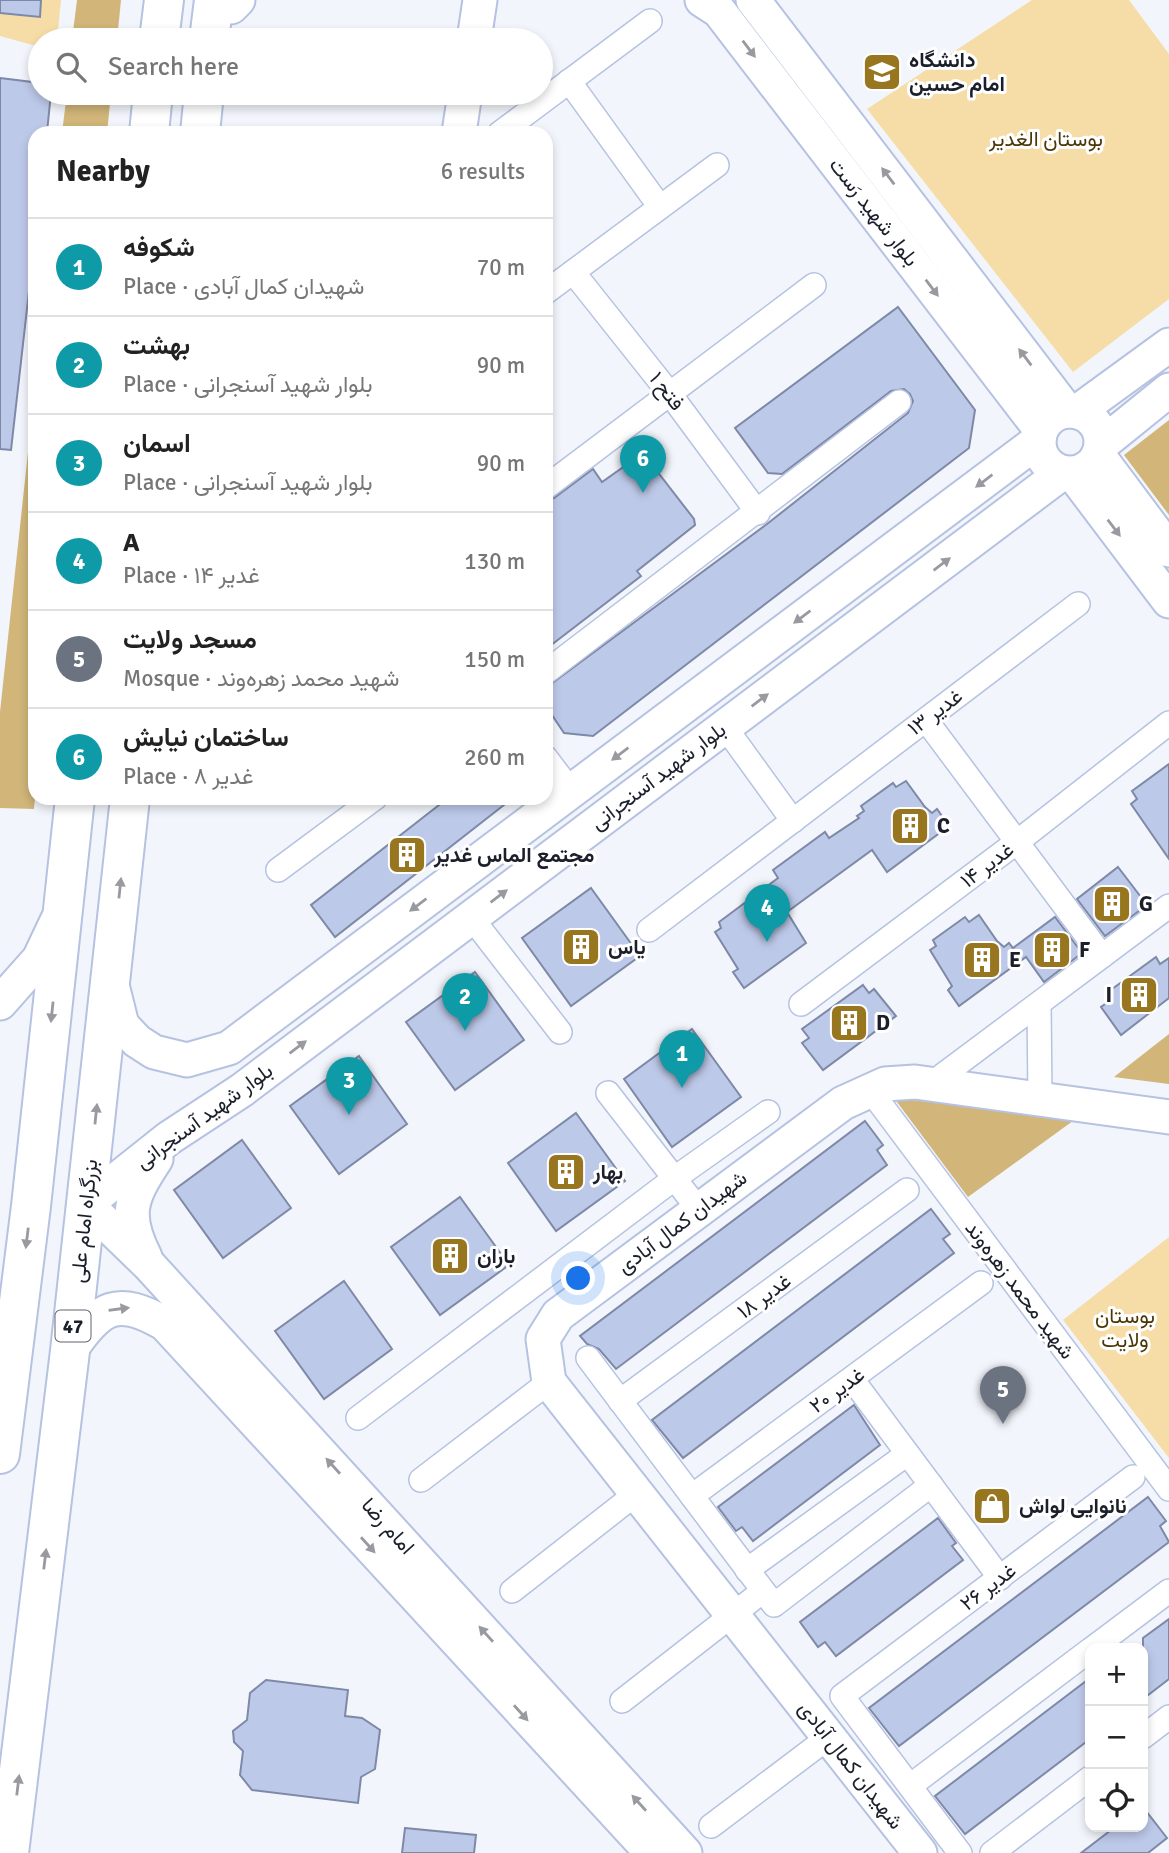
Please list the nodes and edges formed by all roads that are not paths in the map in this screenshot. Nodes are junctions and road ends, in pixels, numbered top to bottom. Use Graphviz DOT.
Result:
graph roads {
  1 [pos="164,0"];
  2 [pos="480,0"];
  3 [pos="702,0"];
  4 [pos="753,0"];
  5 [pos="229,2"];
  6 [pos="650,21"];
  7 [pos="160,28"];
  8 [pos="215,28"];
  9 [pos="228,28"];
  10 [pos="476,28"];
  11 [pos="569,81"];
  12 [pos="553,93"];
  13 [pos="152,105"];
  14 [pos="203,105"];
  15 [pos="222,105"];
  16 [pos="537,105"];
  17 [pos="150,126"];
  18 [pos="201,126"];
  19 [pos="219,126"];
  20 [pos="509,126"];
  21 [pos="717,165"];
  22 [pos="660,207"];
  23 [pos="573,272"];
  24 [pos="814,285"];
  25 [pos="553,287"];
  26 [pos="1169,345"];
  27 [pos="1169,390"];
  28 [pos="1107,391"];
  29 [pos="670,394"];
  30 [pos="899,402"];
  31 [pos="1138,412"];
  32 [pos="1056,423"];
  33 [pos="1084,462"];
  34 [pos="553,482"];
  35 [pos="758,513"];
  36 [pos="1169,550"];
  37 [pos="1169,601"];
  38 [pos="1078,604"];
  39 [pos="553,667"];
  40 [pos="926,720"];
  41 [pos="1169,723"];
  42 [pos="725,727"];
  43 [pos="553,767"];
  44 [pos="571,790"];
  45 [pos="553,804"];
  46 [pos="74,805"];
  47 [pos="129,805"];
  48 [pos="366,805"];
  49 [pos="551,805"];
  50 [pos="793,821"];
  51 [pos="1017,842"];
  52 [pos="278,870"];
  53 [pos="63,905"];
  54 [pos="1169,906"];
  55 [pos="471,917"];
  56 [pos="649,930"];
  57 [pos="1102,956"];
  58 [pos="111,979"];
  59 [pos="0,1003"];
  60 [pos="801,1004"];
  61 [pos="1040,1004"];
  62 [pos="560,1032"];
  63 [pos="229,1048"];
  64 [pos="931,1084"];
  65 [pos="242,1090"];
  66 [pos="870,1090"];
  67 [pos="608,1093"];
  68 [pos="1041,1099"];
  69 [pos="768,1112"];
  70 [pos="1169,1117"];
  71 [pos="169,1138"];
  72 [pos="674,1178"];
  73 [pos="906,1190"];
  74 [pos="86,1204"];
  75 [pos="699,1210"];
  76 [pos="149,1265"];
  77 [pos="981,1283"];
  78 [pos="0,1303"];
  79 [pos="195,1335"];
  80 [pos="70,1351"];
  81 [pos="588,1358"];
  82 [pos="10,1375"];
  83 [pos="852,1379"];
  84 [pos="549,1382"];
  85 [pos="620,1401"];
  86 [pos="358,1418"];
  87 [pos="0,1454"];
  88 [pos="907,1454"];
  89 [pos="1133,1477"];
  90 [pos="421,1480"];
  91 [pos="931,1485"];
  92 [pos="1169,1489"];
  93 [pos="637,1493"];
  94 [pos="692,1496"];
  95 [pos="747,1570"];
  96 [pos="1000,1577"];
  97 [pos="512,1591"];
  98 [pos="1169,1591"];
  99 [pos="768,1598"];
  100 [pos="732,1614"];
  101 [pos="1100,1643"];
  102 [pos="1085,1654"];
  103 [pos="622,1702"];
  104 [pos="1169,1717"];
  105 [pos="1148,1733"];
  106 [pos="829,1737"];
  107 [pos="1085,1782"];
  108 [pos="910,1786"];
  109 [pos="712,1826"];
  110 [pos="9,1853"];
  111 [pos="652,1853"];
  112 [pos="685,1853"];
  113 [pos="920,1853"];
  114 [pos="960,1853"];
  115 [pos="992,1853"];
  1 -- 7 [label="highway"];
  2 -- 10 [label="main road"];
  3 -- 32 [label="main road, بلوار شهید رَست, one-way"];
  32 -- 4 [label="main road, بلوار شهید رَست, one-way"];
  5 -- 8 [label="highway"];
  5 -- 9 [label="main road"];
  6 -- 11 [label="street"];
  11 -- 12 [label="street"];
  11 -- 22 [label="street"];
  13 -- 17 [label="highway"];
  14 -- 18 [label="highway"];
  15 -- 19 [label="main road"];
  16 -- 20 [label="street"];
  21 -- 22 [label="street"];
  22 -- 23 [label="street"];
  23 -- 25 [label="street"];
  23 -- 29 [label="street, فتح ۱"];
  24 -- 29 [label="street"];
  26 -- 28 [label="main road, بلوار شهید آسنجرانی"];
  27 -- 31 [label="main road, بلوار شهید آسنجرانی"];
  28 -- 31 [label="main road"];
  28 -- 32 [label="main road, بلوار شهید آسنجرانی"];
  29 -- 34 [label="street"];
  29 -- 35 [label="street, فتح ۱"];
  30 -- 35 [label="street"];
  31 -- 33 [label="main road, بلوار شهید آسنجرانی"];
  32 -- 33 [label="main road"];
  32 -- 33 [label="main road"];
  32 -- 44 [label="main road, بلوار شهید آسنجرانی, one-way"];
  33 -- 36 [label="main road"];
  33 -- 37 [label="main road, one-way"];
  42 -- 33 [label="main road, بلوار شهید آسنجرانی, one-way"];
  35 -- 39 [label="street"];
  38 -- 40 [label="street, غدیر ۱۳"];
  40 -- 50 [label="street, غدیر ۱۳"];
  40 -- 51 [label="street"];
  41 -- 51 [label="street, غدیر ۱۴"];
  42 -- 50 [label="street"];
  55 -- 42 [label="main road, بلوار شهید آسنجرانی, one-way"];
  43 -- 44 [label="street"];
  44 -- 45 [label="main road, بلوار شهید آسنجرانی, one-way"];
  46 -- 53 [label="highway"];
  58 -- 47 [label="highway, بزرگراه امام علی / 47, one-way"];
  48 -- 52 [label="street"];
  49 -- 63 [label="main road, بلوار شهید آسنجرانی, one-way"];
  50 -- 56 [label="street, غدیر ۱۳"];
  51 -- 57 [label="street"];
  51 -- 60 [label="street, غدیر ۱۴"];
  53 -- 59 [label="main road"];
  53 -- 82 [label="highway, one-way"];
  54 -- 57 [label="street"];
  55 -- 62 [label="street"];
  65 -- 55 [label="main road, بلوار شهید آسنجرانی, one-way"];
  57 -- 61 [label="street"];
  58 -- 63 [label="main road, بلوار شهید آسنجرانی"];
  74 -- 58 [label="highway, بزرگراه امام علی / 47, one-way"];
  61 -- 64 [label="street"];
  61 -- 68 [label="street"];
  63 -- 65 [label="main road"];
  64 -- 66 [label="main road, شهیدان کمال آبادی"];
  64 -- 68 [label="main road, شهیدان کمال آبادی"];
  65 -- 71 [label="main road, بلوار شهید آسنجرانی"];
  66 -- 75 [label="main road, شهیدان کمال آبادی"];
  66 -- 92 [label="street, شهید محمد زهره‌وند"];
  67 -- 72 [label="street"];
  68 -- 70 [label="main road, شهیدان کمال آبادی"];
  69 -- 72 [label="street"];
  71 -- 74 [label="main road, بلوار شهید آسنجرانی"];
  71 -- 76 [label="main road"];
  72 -- 75 [label="street"];
  72 -- 86 [label="street"];
  73 -- 85 [label="street, غدیر ۱۸"];
  74 -- 76 [label="main road, امام رضا"];
  74 -- 80 [label="highway, بزرگراه امام علی / 47"];
  75 -- 84 [label="main road, شهیدان کمال آبادی"];
  76 -- 79 [label="main road, امام رضا"];
  77 -- 83 [label="street, غدیر ۲۰"];
  78 -- 82 [label="main road"];
  80 -- 79 [label="main road, امام رضا, one-way"];
  79 -- 111 [label="main road, امام رضا, one-way"];
  112 -- 79 [label="main road, امام رضا, one-way"];
  110 -- 80 [label="highway, بزرگراه امام علی / 47, one-way"];
  81 -- 85 [label="street"];
  82 -- 87 [label="highway"];
  83 -- 88 [label="street"];
  83 -- 94 [label="street, غدیر ۲۰"];
  84 -- 90 [label="street"];
  84 -- 93 [label="main road, شهیدان کمال آبادی"];
  85 -- 94 [label="street"];
  88 -- 91 [label="street"];
  88 -- 95 [label="street"];
  89 -- 96 [label="street, غدیر ۲۶"];
  91 -- 96 [label="street"];
  91 -- 99 [label="street"];
  93 -- 97 [label="street"];
  93 -- 100 [label="main road, شهیدان کمال آبادی"];
  94 -- 95 [label="street"];
  95 -- 99 [label="street"];
  96 -- 108 [label="street, غدیر ۲۶"];
  98 -- 101 [label="street"];
  99 -- 100 [label="street"];
  100 -- 103 [label="street"];
  100 -- 106 [label="main road, شهیدان کمال آبادی"];
  102 -- 108 [label="street"];
  104 -- 105 [label="street"];
  106 -- 109 [label="street"];
  106 -- 113 [label="main road, شهیدان کمال آبادی"];
  107 -- 115 [label="street"];
  108 -- 114 [label="street"];
}
